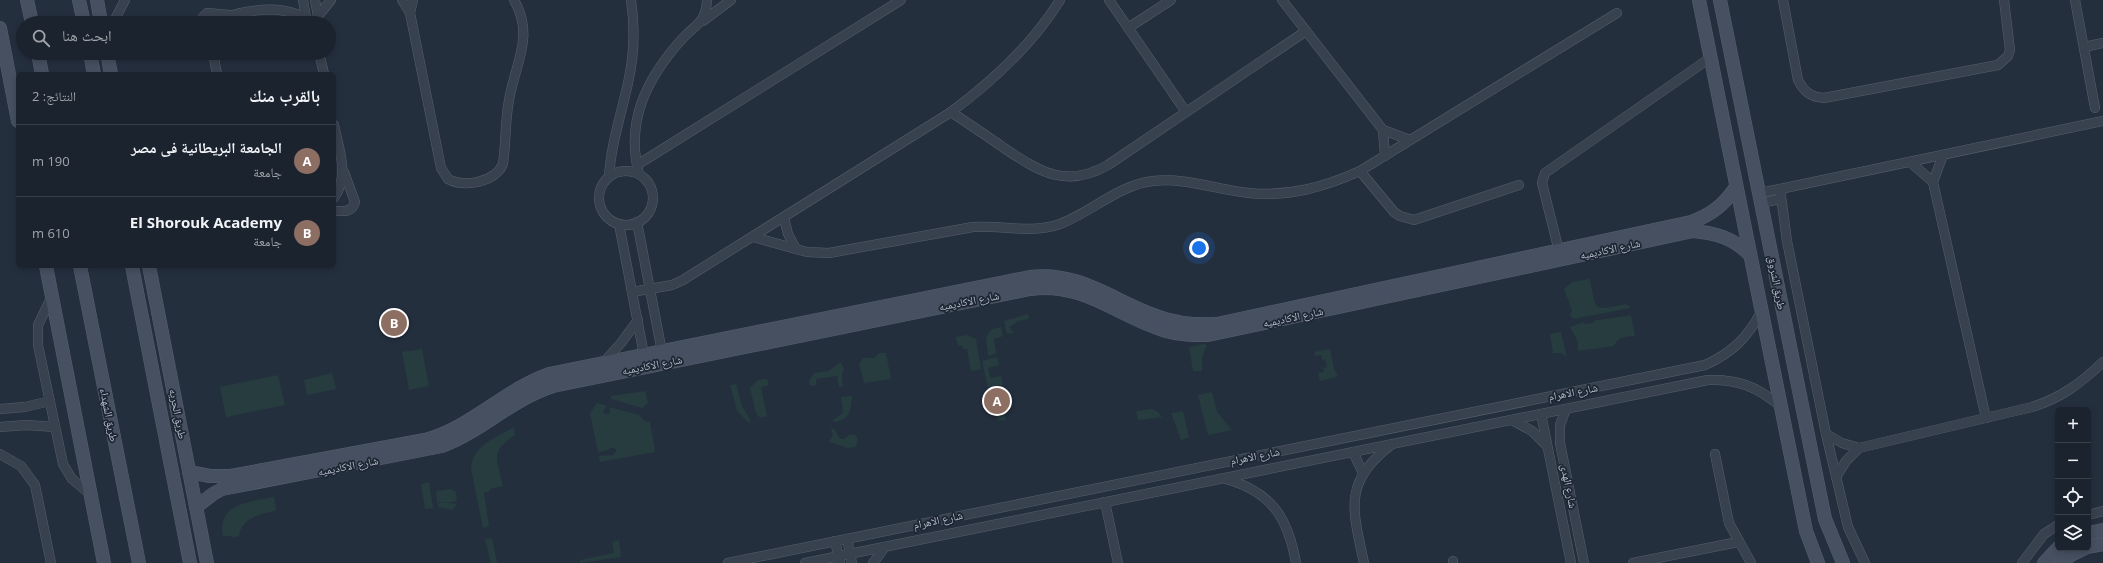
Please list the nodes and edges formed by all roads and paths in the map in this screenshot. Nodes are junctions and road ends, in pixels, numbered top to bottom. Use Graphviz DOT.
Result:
graph roads {
  1 [pos="27,0"];
  2 [pos="125,0"];
  3 [pos="278,0"];
  4 [pos="303,0"];
  5 [pos="315,0"];
  6 [pos="331,0"];
  7 [pos="402,0"];
  8 [pos="413,0"];
  9 [pos="514,0"];
  10 [pos="631,0"];
  11 [pos="707,0"];
  12 [pos="731,0"];
  13 [pos="901,0"];
  14 [pos="1060,0"];
  15 [pos="1109,0"];
  16 [pos="1171,0"];
  17 [pos="1282,0"];
  18 [pos="1699,0"];
  19 [pos="1720,0"];
  20 [pos="1783,0"];
  21 [pos="2004,0"];
  22 [pos="2075,0"];
  23 [pos="97,2"];
  24 [pos="80,3"];
  25 [pos="267,8"];
  26 [pos="410,13"];
  27 [pos="1617,13"];
  28 [pos="230,15"];
  29 [pos="30,16"];
  30 [pos="83,16"];
  31 [pos="100,16"];
  32 [pos="117,16"];
  33 [pos="204,16"];
  34 [pos="300,16"];
  35 [pos="308,16"];
  36 [pos="316,16"];
  37 [pos="318,16"];
  38 [pos="702,22"];
  39 [pos="0,28"];
  40 [pos="1128,28"];
  41 [pos="1306,31"];
  42 [pos="2103,43"];
  43 [pos="2084,47"];
  44 [pos="1710,58"];
  45 [pos="39,60"];
  46 [pos="91,60"];
  47 [pos="108,60"];
  48 [pos="214,60"];
  49 [pos="321,60"];
  50 [pos="42,72"];
  51 [pos="94,72"];
  52 [pos="111,72"];
  53 [pos="217,72"];
  54 [pos="324,72"];
  55 [pos="2095,108"];
  56 [pos="16,111"];
  57 [pos="951,112"];
  58 [pos="1186,112"];
  59 [pos="2103,121"];
  60 [pos="1383,130"];
  61 [pos="336,135"];
  62 [pos="1410,140"];
  63 [pos="1943,155"];
  64 [pos="1385,156"];
  65 [pos="1910,162"];
  66 [pos="638,169"];
  67 [pos="343,171"];
  68 [pos="1360,171"];
  69 [pos="609,177"];
  70 [pos="1933,182"];
  71 [pos="1518,185"];
  72 [pos="1736,187"];
  73 [pos="1780,189"];
  74 [pos="336,194"];
  75 [pos="1760,198"];
  76 [pos="1781,199"];
  77 [pos="336,211"];
  78 [pos="784,218"];
  79 [pos="637,222"];
  80 [pos="619,224"];
  81 [pos="753,237"];
  82 [pos="796,249"];
  83 [pos="1559,251"];
  84 [pos="1749,254"];
  85 [pos="1520,264"];
  86 [pos="46,268"];
  87 [pos="80,268"];
  88 [pos="132,268"];
  89 [pos="149,268"];
  90 [pos="1775,277"];
  91 [pos="1755,281"];
  92 [pos="650,289"];
  93 [pos="632,292"];
  94 [pos="52,296"];
  95 [pos="1761,312"];
  96 [pos="638,320"];
  97 [pos="731,344"];
  98 [pos="662,352"];
  99 [pos="644,355"];
  100 [pos="2103,362"];
  101 [pos="603,363"];
  102 [pos="1706,365"];
  103 [pos="170,370"];
  104 [pos="154,373"];
  105 [pos="1708,380"];
  106 [pos="528,389"];
  107 [pos="50,401"];
  108 [pos="1780,406"];
  109 [pos="0,409"];
  110 [pos="1566,409"];
  111 [pos="1541,414"];
  112 [pos="1986,418"];
  113 [pos="1512,420"];
  114 [pos="0,427"];
  115 [pos="55,427"];
  116 [pos="1826,434"];
  117 [pos="1323,442"];
  118 [pos="1393,443"];
  119 [pos="1548,448"];
  120 [pos="1859,448"];
  121 [pos="391,452"];
  122 [pos="1353,452"];
  123 [pos="0,454"];
  124 [pos="1716,454"];
  125 [pos="1327,457"];
  126 [pos="1812,460"];
  127 [pos="1792,465"];
  128 [pos="189,472"];
  129 [pos="1363,473"];
  130 [pos="1836,477"];
  131 [pos="1223,478"];
  132 [pos="90,494"];
  133 [pos="1105,502"];
  134 [pos="196,507"];
  135 [pos="2103,512"];
  136 [pos="2091,514"];
  137 [pos="2055,527"];
  138 [pos="2103,530"];
  139 [pos="2091,532"];
  140 [pos="847,539"];
  141 [pos="835,541"];
  142 [pos="1738,542"];
  143 [pos="2103,544"];
  144 [pos="2091,546"];
  145 [pos="885,547"];
  146 [pos="2055,551"];
  147 [pos="2078,551"];
  148 [pos="851,558"];
  149 [pos="839,560"];
  150 [pos="51,563"];
  151 [pos="104,563"];
  152 [pos="139,563"];
  153 [pos="190,563"];
  154 [pos="207,563"];
  155 [pos="728,563"];
  156 [pos="806,563"];
  157 [pos="873,563"];
  158 [pos="1118,563"];
  159 [pos="1296,563"];
  160 [pos="1364,563"];
  161 [pos="1571,563"];
  162 [pos="1584,563"];
  163 [pos="1633,563"];
  164 [pos="1751,563"];
  165 [pos="1818,563"];
  166 [pos="1843,563"];
  167 [pos="1865,563"];
  168 [pos="2022,563"];
  169 [pos="2044,563"];
  170 [pos="2061,563"];
  1 -- 29 [label="street"];
  2 -- 32 [label="street"];
  3 -- 25 [label="street"];
  4 -- 35 [label="street"];
  5 -- 36 [label="street"];
  6 -- 37 [label="street"];
  7 -- 26 [label="street"];
  8 -- 26 [label="street"];
  9 -- 26 [label="street"];
  10 -- 69 [label="street"];
  11 -- 38 [label="street"];
  12 -- 38 [label="street"];
  13 -- 66 [label="street"];
  14 -- 57 [label="street"];
  15 -- 40 [label="street"];
  16 -- 40 [label="street"];
  17 -- 41 [label="street"];
  18 -- 44 [label="street, طريق الشروق"];
  19 -- 75 [label="street, طريق الشروق"];
  20 -- 21 [label="street"];
  22 -- 43 [label="street"];
  23 -- 24 [label="street"];
  23 -- 31 [label="street"];
  24 -- 30 [label="street"];
  25 -- 28 [label="street"];
  25 -- 34 [label="street"];
  27 -- 62 [label="street"];
  28 -- 33 [label="street"];
  38 -- 66 [label="street"];
  39 -- 56 [label="street"];
  40 -- 58 [label="street"];
  41 -- 58 [label="street"];
  41 -- 60 [label="street"];
  42 -- 43 [label="street"];
  43 -- 55 [label="street"];
  44 -- 72 [label="street, طريق الشروق"];
  44 -- 83 [label="street"];
  45 -- 50 [label="street"];
  46 -- 51 [label="street"];
  47 -- 52 [label="street"];
  48 -- 53 [label="street"];
  49 -- 54 [label="street"];
  57 -- 58 [label="street"];
  57 -- 78 [label="street"];
  59 -- 63 [label="street"];
  60 -- 62 [label="street"];
  60 -- 64 [label="street"];
  61 -- 67 [label="street"];
  62 -- 64 [label="street"];
  63 -- 65 [label="street"];
  63 -- 70 [label="street"];
  64 -- 68 [label="street"];
  65 -- 70 [label="street"];
  65 -- 73 [label="street"];
  66 -- 69 [label="street"];
  66 -- 79 [label="street"];
  67 -- 74 [label="street"];
  67 -- 77 [label="street"];
  68 -- 71 [label="street"];
  68 -- 82 [label="street"];
  69 -- 80 [label="street"];
  70 -- 112 [label="street"];
  72 -- 83 [label="street, شارع الاكاديميه"];
  72 -- 84 [label="street, طريق الشروق"];
  73 -- 75 [label="street"];
  73 -- 76 [label="street"];
  75 -- 76 [label="street"];
  75 -- 90 [label="street, طريق الشروق"];
  76 -- 116 [label="street"];
  78 -- 81 [label="street"];
  78 -- 82 [label="street"];
  79 -- 80 [label="street"];
  79 -- 92 [label="street"];
  80 -- 93 [label="street"];
  81 -- 82 [label="street"];
  81 -- 92 [label="street"];
  83 -- 85 [label="street, شارع الاكاديميه"];
  84 -- 85 [label="street, شارع الاكاديميه"];
  84 -- 91 [label="street, طريق الشروق"];
  85 -- 97 [label="street, شارع الاكاديميه"];
  86 -- 94 [label="street"];
  87 -- 152 [label="street, طريق الشهداء"];
  88 -- 104 [label="street, طريق الحريه"];
  89 -- 103 [label="street, طريق الحريه"];
  90 -- 91 [label="street"];
  90 -- 126 [label="street, طريق الشروق"];
  91 -- 95 [label="street, طريق الشروق"];
  92 -- 93 [label="street"];
  92 -- 98 [label="street"];
  93 -- 96 [label="street"];
  94 -- 107 [label="street"];
  94 -- 132 [label="street"];
  95 -- 102 [label="street, شارع الاهرام"];
  95 -- 108 [label="street, طريق الشروق"];
  96 -- 99 [label="street"];
  96 -- 101 [label="street"];
  97 -- 98 [label="street, شارع الاكاديميه"];
  97 -- 106 [label="street, شارع الاكاديميه"];
  98 -- 99 [label="street, شارع الاكاديميه"];
  99 -- 101 [label="street, شارع الاكاديميه"];
  100 -- 112 [label="street"];
  101 -- 106 [label="street, شارع الاكاديميه"];
  102 -- 105 [label="street"];
  102 -- 117 [label="street, شارع الاهرام"];
  103 -- 104 [label="street"];
  103 -- 128 [label="street, طريق الحريه"];
  104 -- 153 [label="street, طريق الحريه"];
  105 -- 108 [label="street, شارع الاهرام"];
  105 -- 110 [label="street, شارع الاهرام"];
  106 -- 121 [label="street, شارع الاكاديميه"];
  107 -- 109 [label="street"];
  107 -- 115 [label="street"];
  108 -- 127 [label="street, طريق الشروق"];
  110 -- 111 [label="street, شارع الاهرام"];
  110 -- 162 [label="street, شارع الهدى"];
  111 -- 113 [label="street, شارع الاهرام"];
  111 -- 119 [label="street, شارع الهدى"];
  112 -- 120 [label="street"];
  113 -- 118 [label="street, شارع الاهرام"];
  113 -- 119 [label="street"];
  114 -- 115 [label="street"];
  115 -- 132 [label="street"];
  116 -- 120 [label="street"];
  116 -- 130 [label="street"];
  117 -- 125 [label="street"];
  117 -- 140 [label="street, شارع الاهرام"];
  118 -- 122 [label="street, شارع الاهرام"];
  118 -- 129 [label="street"];
  119 -- 161 [label="street, شارع الهدى"];
  120 -- 130 [label="street"];
  121 -- 128 [label="street, شارع الاكاديميه"];
  121 -- 134 [label="street, شارع الاكاديميه"];
  122 -- 125 [label="street, شارع الاهرام"];
  122 -- 129 [label="street"];
  123 -- 150 [label="street"];
  124 -- 142 [label="street"];
  125 -- 131 [label="street, شارع الاهرام"];
  126 -- 127 [label="street"];
  126 -- 166 [label="street, طريق الشروق"];
  127 -- 165 [label="street, طريق الشروق"];
  128 -- 134 [label="street, طريق الحريه"];
  129 -- 160 [label="street"];
  130 -- 167 [label="street"];
  131 -- 133 [label="street, شارع الاهرام"];
  131 -- 159 [label="street"];
  132 -- 151 [label="street"];
  133 -- 145 [label="street, شارع الاهرام"];
  133 -- 158 [label="street"];
  134 -- 154 [label="street, طريق الحريه"];
  135 -- 136 [label="street"];
  137 -- 168 [label="street"];
  138 -- 139 [label="street"];
  140 -- 141 [label="street, شارع الاهرام"];
  140 -- 148 [label="street"];
  141 -- 149 [label="street"];
  141 -- 155 [label="street, شارع الاهرام"];
  142 -- 163 [label="street"];
  142 -- 164 [label="street"];
  143 -- 144 [label="street"];
  145 -- 148 [label="street, شارع الاهرام"];
  145 -- 157 [label="street"];
  146 -- 169 [label="street"];
  147 -- 170 [label="street"];
  148 -- 149 [label="street, شارع الاهرام"];
  149 -- 156 [label="street, شارع الاهرام"];
}
